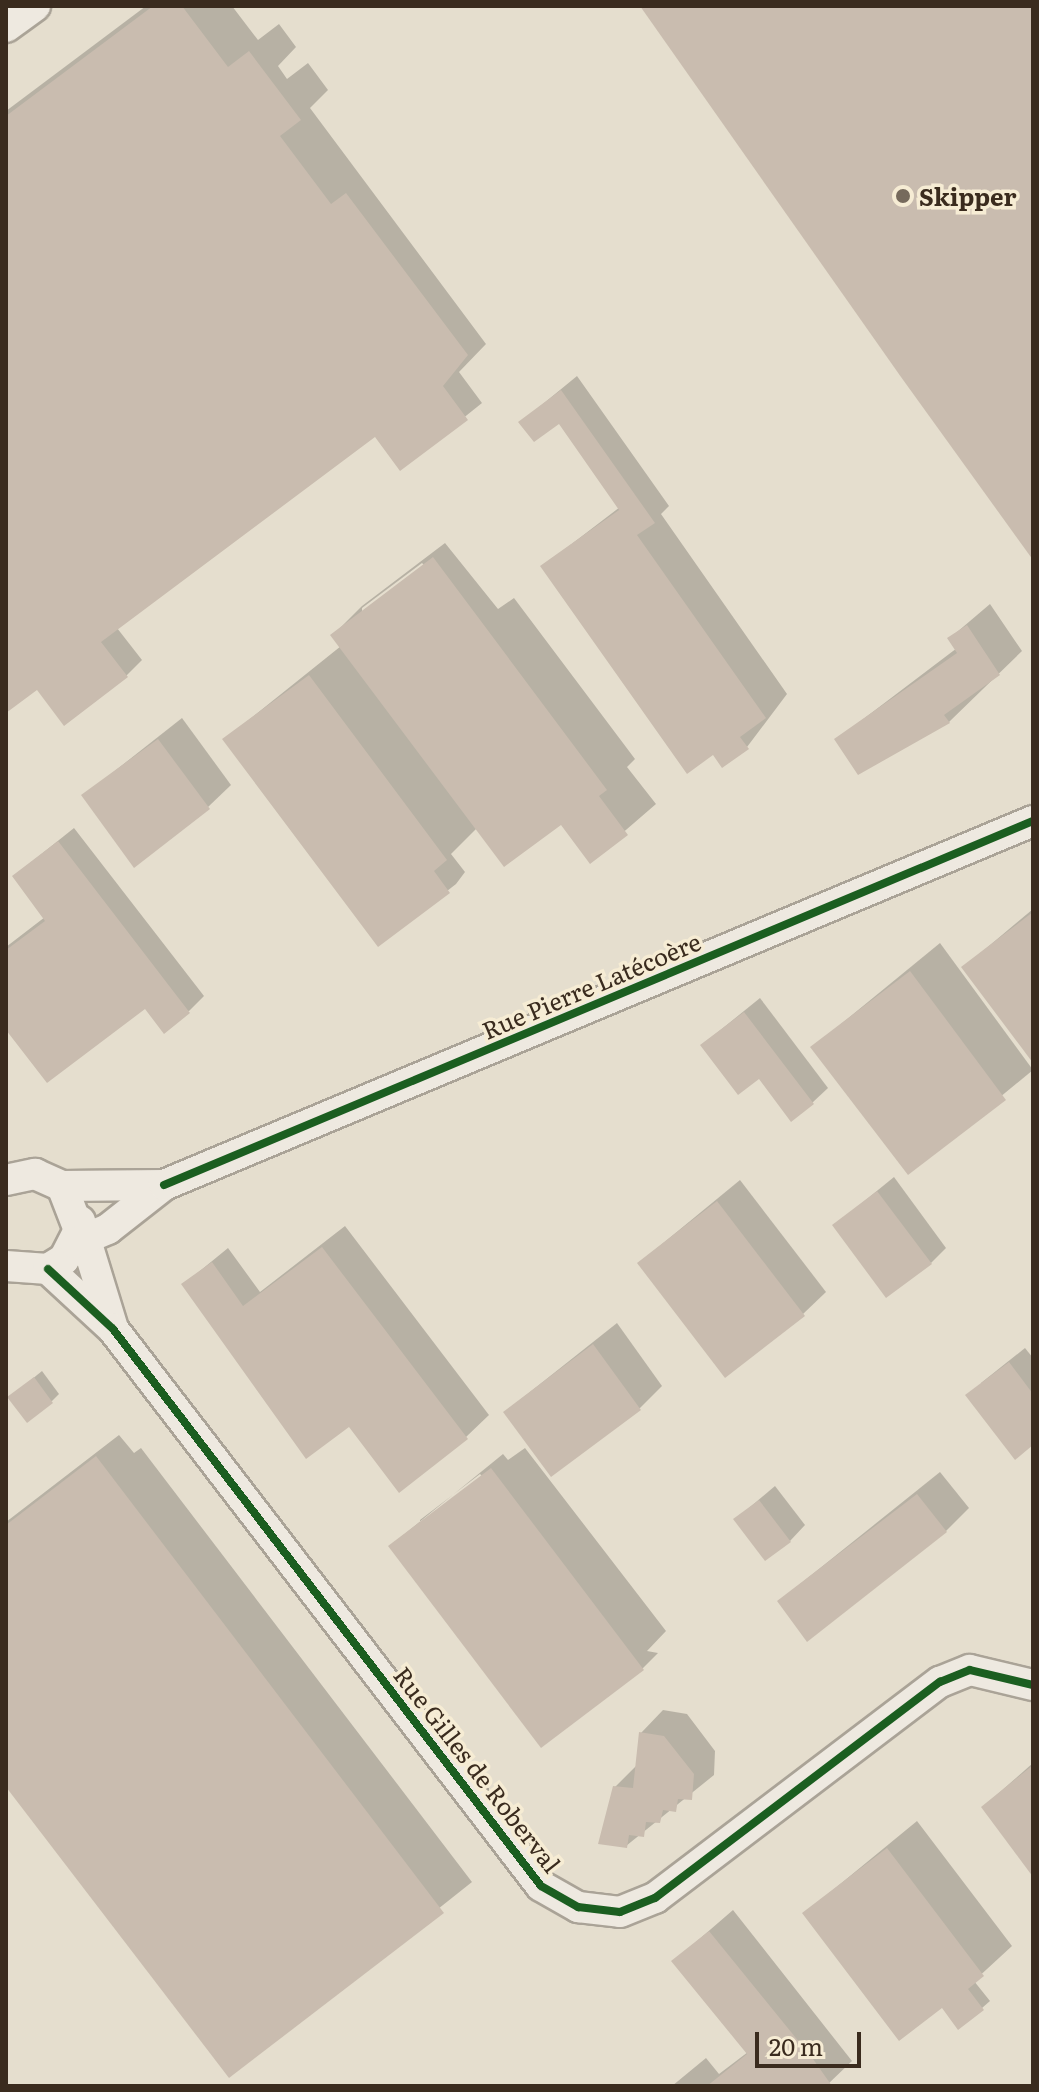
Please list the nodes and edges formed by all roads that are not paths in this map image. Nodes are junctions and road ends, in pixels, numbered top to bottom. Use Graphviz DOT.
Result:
graph roads {
  1 [pos="35,6"];
  2 [pos="6,27"];
  3 [pos="1033,821"];
  4 [pos="10,1173"];
  5 [pos="164,1185"];
  6 [pos="62,1186"];
  7 [pos="80,1233"];
  8 [pos="6,1266"];
  9 [pos="48,1269"];
  10 [pos="113,1329"];
  11 [pos="1033,1685"];
  1 -- 2 [label="street"];
  3 -- 5 [label="street, Rue Pierre Latécoère"];
  4 -- 6 [label="street, Rue Pierre Latécoère"];
  5 -- 6 [label="street, Rue Pierre Latécoère"];
  5 -- 7 [label="street, Rue Pierre Latécoère"];
  6 -- 7 [label="street, Rue Gilles de Roberval"];
  7 -- 9 [label="street, Rue Pierre Latécoère"];
  7 -- 10 [label="street, Rue Gilles de Roberval"];
  8 -- 9 [label="street"];
  9 -- 10 [label="street, Rue Gilles de Roberval"];
  10 -- 11 [label="street, Rue Gilles de Roberval"];
}
